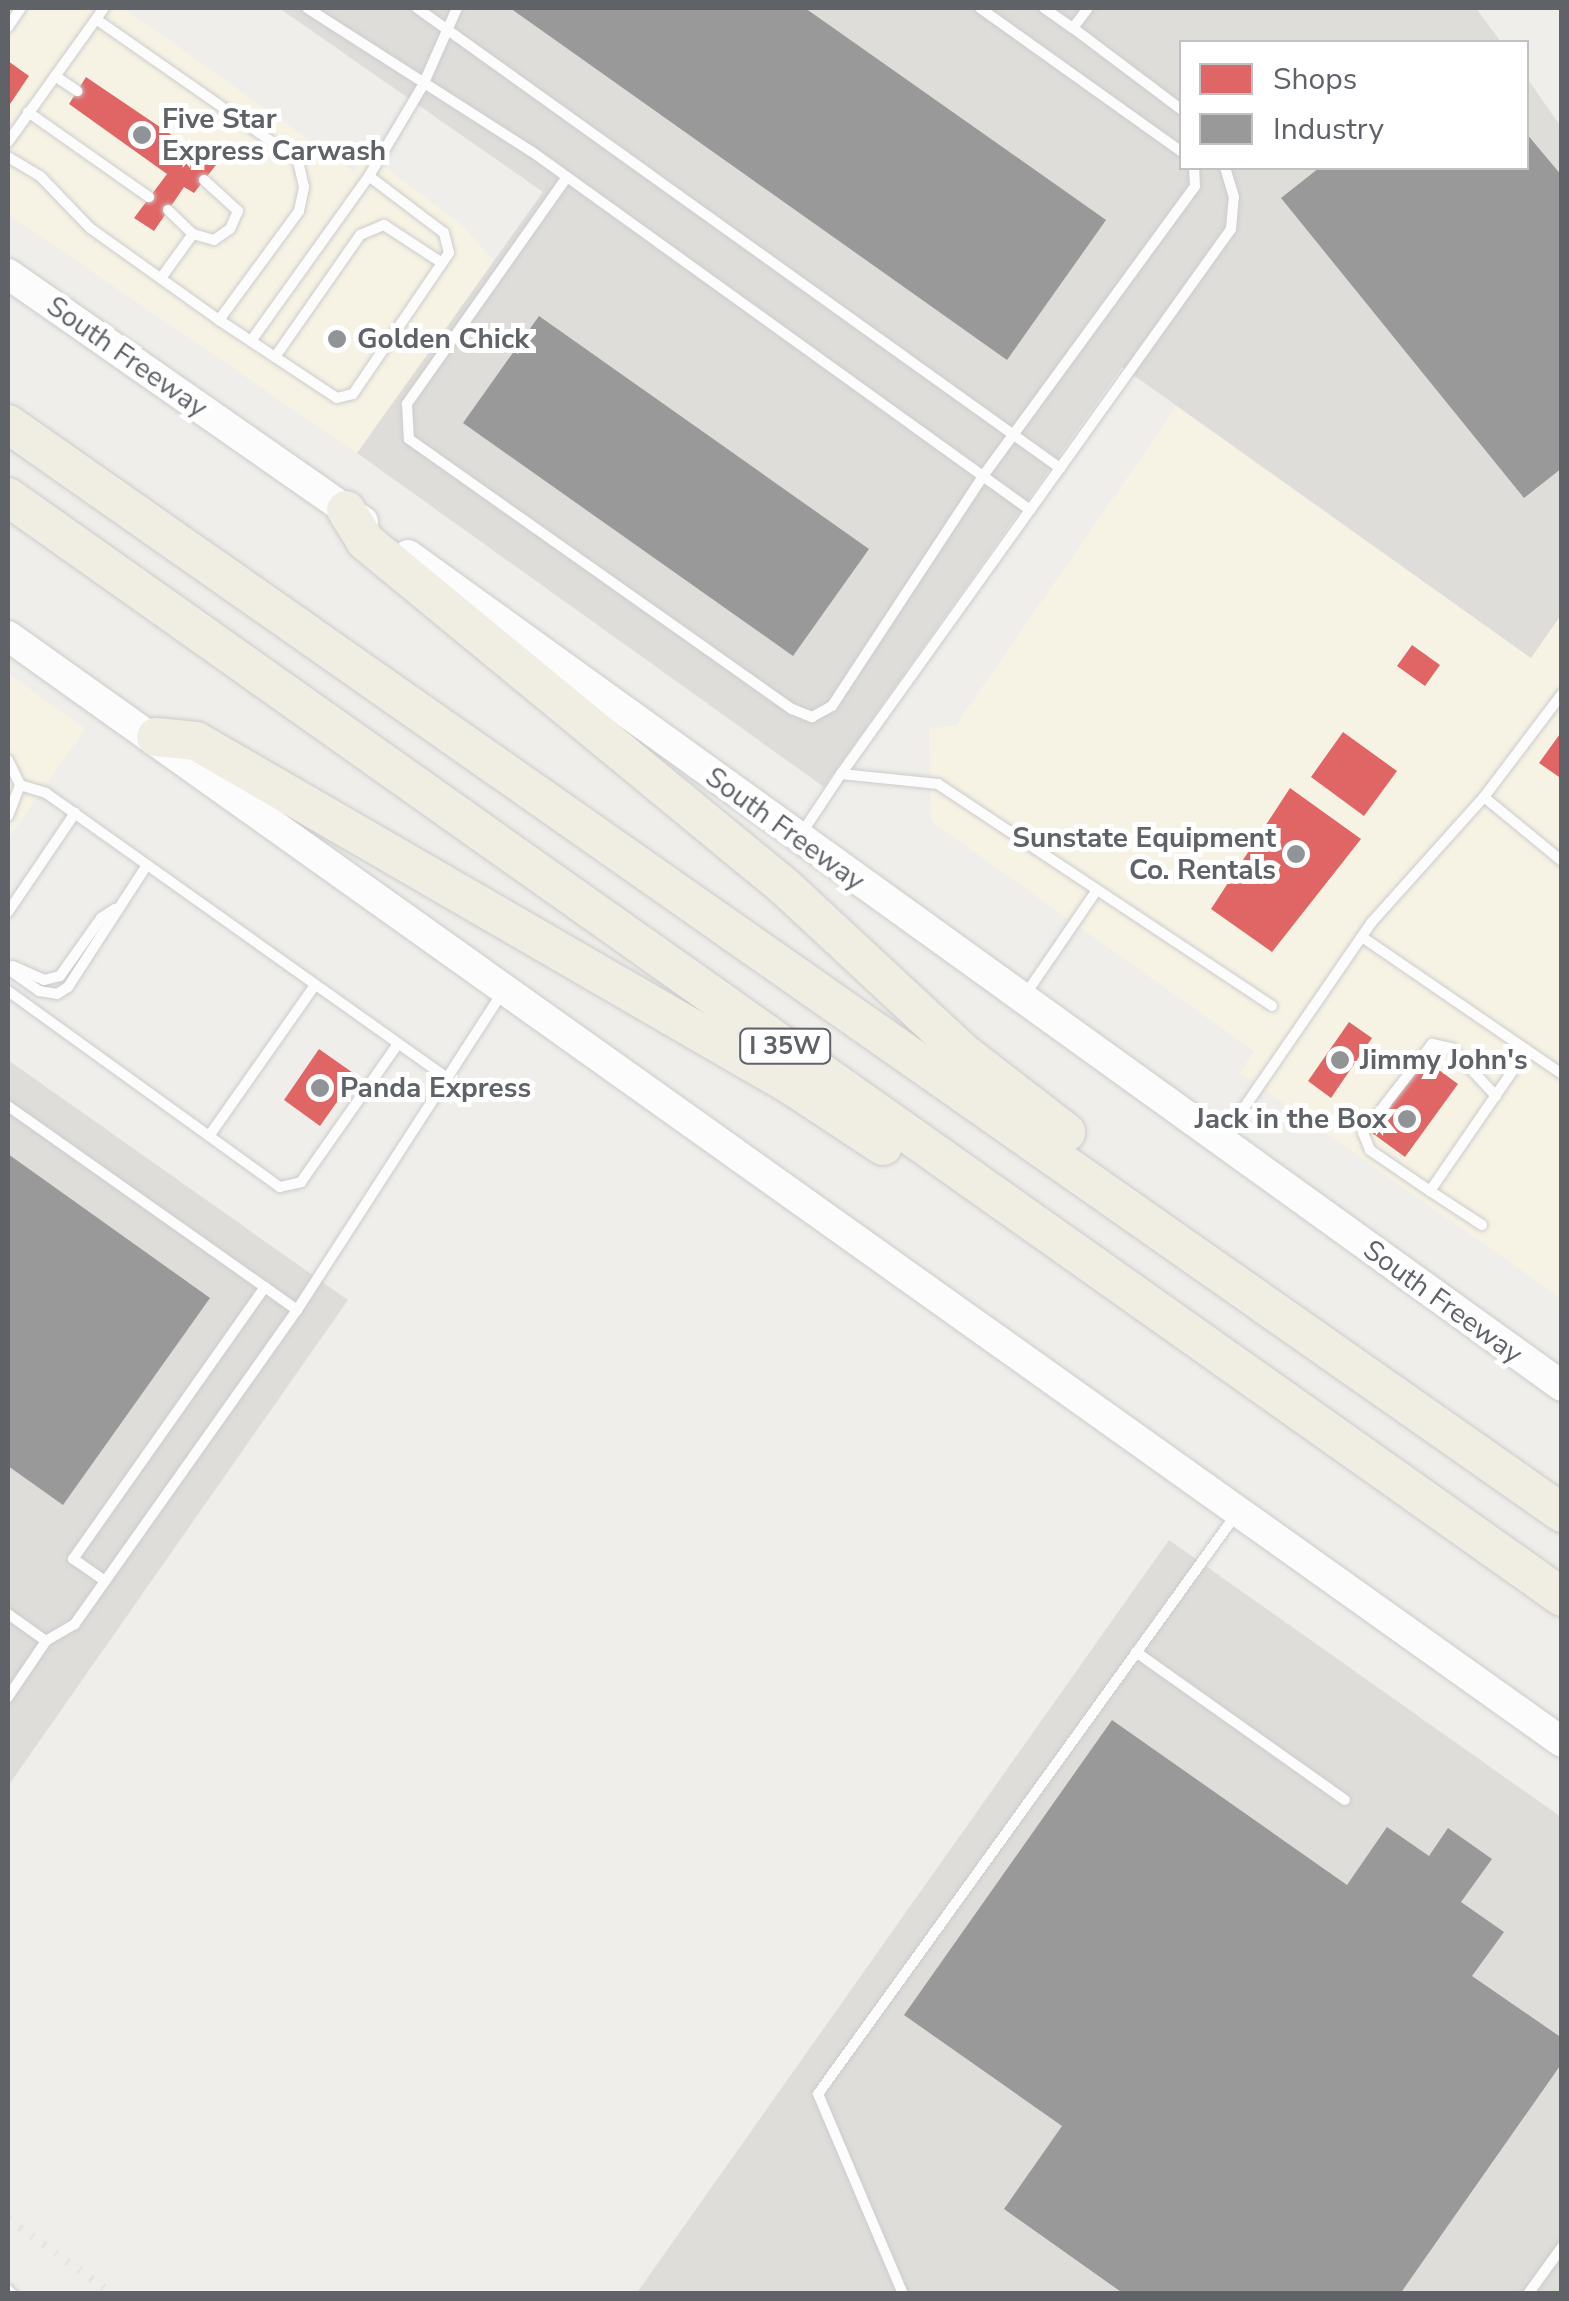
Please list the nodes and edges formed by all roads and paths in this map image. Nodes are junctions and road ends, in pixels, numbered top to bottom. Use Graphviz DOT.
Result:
graph roads {
  1 [pos="21,8"];
  2 [pos="104,8"];
  3 [pos="307,8"];
  4 [pos="417,8"];
  5 [pos="457,8"];
  6 [pos="980,8"];
  7 [pos="1044,8"];
  8 [pos="1088,8"];
  9 [pos="96,19"];
  10 [pos="8,27"];
  11 [pos="444,27"];
  12 [pos="1074,28"];
  13 [pos="55,76"];
  14 [pos="424,85"];
  15 [pos="77,91"];
  16 [pos="1179,108"];
  17 [pos="28,112"];
  18 [pos="8,142"];
  19 [pos="1179,150"];
  20 [pos="8,157"];
  21 [pos="1194,170"];
  22 [pos="1225,170"];
  23 [pos="369,176"];
  24 [pos="568,177"];
  25 [pos="204,180"];
  26 [pos="149,197"];
  27 [pos="168,210"];
  28 [pos="193,234"];
  29 [pos="442,263"];
  30 [pos="8,274"];
  31 [pos="161,278"];
  32 [pos="219,320"];
  33 [pos="252,342"];
  34 [pos="275,357"];
  35 [pos="8,424"];
  36 [pos="1014,434"];
  37 [pos="1060,468"];
  38 [pos="984,476"];
  39 [pos="8,497"];
  40 [pos="346,510"];
  41 [pos="1030,510"];
  42 [pos="8,636"];
  43 [pos="1562,694"];
  44 [pos="156,737"];
  45 [pos="8,760"];
  46 [pos="841,774"];
  47 [pos="20,784"];
  48 [pos="1484,797"];
  49 [pos="75,813"];
  50 [pos="8,816"];
  51 [pos="798,839"];
  52 [pos="1562,862"];
  53 [pos="147,865"];
  54 [pos="1097,890"];
  55 [pos="8,912"];
  56 [pos="1362,937"];
  57 [pos="8,966"];
  58 [pos="316,985"];
  59 [pos="505,989"];
  60 [pos="8,991"];
  61 [pos="1022,1000"];
  62 [pos="1272,1006"];
  63 [pos="398,1044"];
  64 [pos="1527,1050"];
  65 [pos="1562,1074"];
  66 [pos="444,1076"];
  67 [pos="1496,1096"];
  68 [pos="8,1106"];
  69 [pos="209,1136"];
  70 [pos="1220,1142"];
  71 [pos="1430,1191"];
  72 [pos="1482,1226"];
  73 [pos="1100,1269"];
  74 [pos="264,1287"];
  75 [pos="298,1310"];
  76 [pos="1346,1358"];
  77 [pos="1562,1386"];
  78 [pos="1239,1511"];
  79 [pos="1562,1513"];
  80 [pos="105,1581"];
  81 [pos="1562,1597"];
  82 [pos="8,1614"];
  83 [pos="46,1641"];
  84 [pos="1136,1652"];
  85 [pos="8,1697"];
  86 [pos="1562,1742"];
  87 [pos="1345,1800"];
  88 [pos="1562,2247"];
  89 [pos="904,2294"];
  90 [pos="1528,2294"];
  1 -- 10 [label="lane"];
  2 -- 9 [label="lane"];
  3 -- 14 [label="lane"];
  4 -- 11 [label="lane"];
  5 -- 11 [label="lane"];
  6 -- 19 [label="lane"];
  7 -- 12 [label="lane"];
  8 -- 12 [label="lane"];
  9 -- 13 [label="lane"];
  9 -- 32 [label="lane"];
  11 -- 14 [label="lane"];
  11 -- 36 [label="lane"];
  12 -- 16 [label="lane"];
  13 -- 15 [label="lane"];
  13 -- 17 [label="lane"];
  14 -- 23 [label="lane"];
  14 -- 24 [label="lane"];
  17 -- 18 [label="lane"];
  17 -- 26 [label="lane"];
  20 -- 31 [label="lane"];
  21 -- 36 [label="lane"];
  22 -- 37 [label="lane"];
  23 -- 29 [label="lane"];
  23 -- 33 [label="lane"];
  24 -- 38 [label="lane"];
  24 -- 38 [label="lane"];
  25 -- 28 [label="lane"];
  27 -- 28 [label="lane"];
  28 -- 31 [label="lane"];
  29 -- 34 [label="lane"];
  29 -- 34 [label="lane"];
  30 -- 40 [label="main road, South Freeway"];
  31 -- 32 [label="lane"];
  32 -- 33 [label="lane"];
  33 -- 34 [label="lane"];
  35 -- 76 [label="highway, I 35W"];
  36 -- 37 [label="lane"];
  36 -- 38 [label="lane"];
  37 -- 41 [label="lane"];
  38 -- 41 [label="lane"];
  39 -- 73 [label="highway, I 35W"];
  40 -- 51 [label="main road, South Freeway"];
  40 -- 76 [label="highway"];
  41 -- 46 [label="lane"];
  42 -- 44 [label="main road"];
  43 -- 48 [label="lane"];
  44 -- 59 [label="main road"];
  44 -- 73 [label="highway"];
  45 -- 47 [label="lane"];
  46 -- 51 [label="lane"];
  46 -- 54 [label="lane"];
  47 -- 49 [label="lane"];
  47 -- 50 [label="lane"];
  48 -- 52 [label="lane"];
  48 -- 56 [label="lane"];
  49 -- 53 [label="lane"];
  49 -- 55 [label="lane"];
  51 -- 61 [label="main road, South Freeway"];
  53 -- 57 [label="lane"];
  53 -- 58 [label="lane"];
  54 -- 61 [label="lane"];
  54 -- 62 [label="lane"];
  56 -- 64 [label="lane"];
  56 -- 70 [label="lane"];
  58 -- 63 [label="lane"];
  58 -- 69 [label="lane"];
  59 -- 66 [label="lane"];
  59 -- 78 [label="main road"];
  60 -- 69 [label="lane"];
  61 -- 70 [label="main road, South Freeway"];
  63 -- 66 [label="lane"];
  63 -- 69 [label="lane"];
  64 -- 65 [label="lane"];
  64 -- 67 [label="lane"];
  66 -- 75 [label="lane"];
  67 -- 71 [label="lane"];
  67 -- 71 [label="lane"];
  68 -- 74 [label="lane"];
  70 -- 77 [label="main road, South Freeway"];
  71 -- 72 [label="lane"];
  73 -- 81 [label="highway, I 35W"];
  74 -- 75 [label="lane"];
  74 -- 80 [label="lane"];
  75 -- 80 [label="lane"];
  76 -- 79 [label="highway, I 35W"];
  78 -- 84 [label="lane"];
  78 -- 86 [label="main road"];
  80 -- 83 [label="lane"];
  82 -- 83 [label="lane"];
  83 -- 85 [label="lane"];
  84 -- 87 [label="lane"];
  84 -- 89 [label="lane"];
  88 -- 90 [label="lane"];
}
